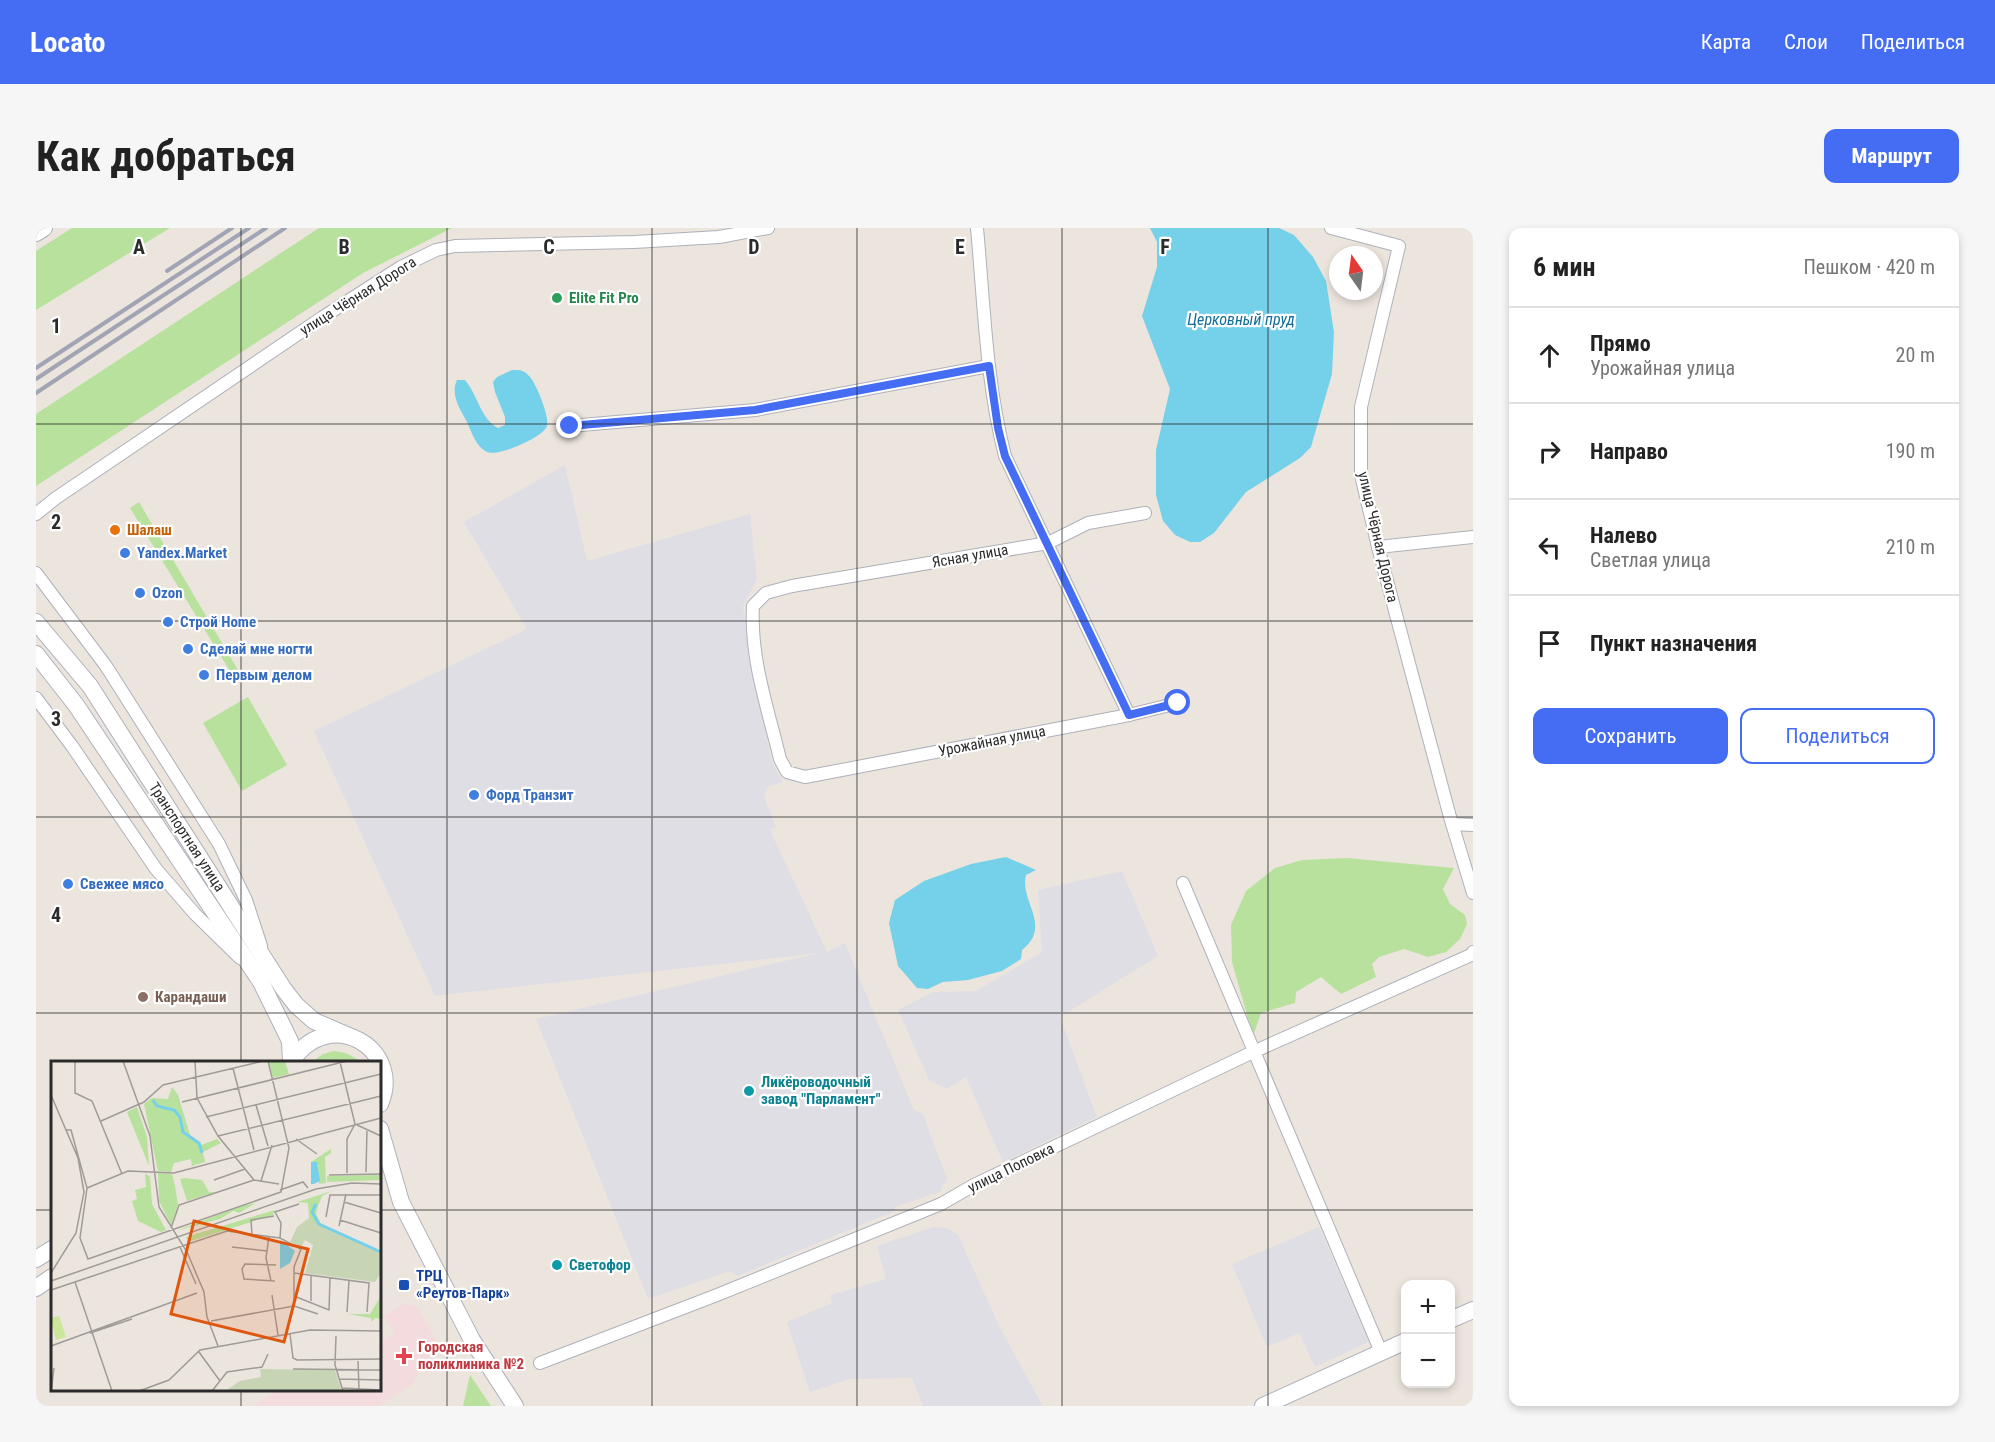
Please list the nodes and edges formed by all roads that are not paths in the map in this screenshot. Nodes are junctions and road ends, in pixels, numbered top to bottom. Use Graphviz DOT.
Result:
graph roads {
  1 [pos="44,228"];
  2 [pos="768,228"];
  3 [pos="977,228"];
  4 [pos="1331,228"];
  5 [pos="36,233"];
  6 [pos="989,366"];
  7 [pos="570,426"];
  8 [pos="1145,513"];
  9 [pos="36,514"];
  10 [pos="1473,537"];
  11 [pos="1048,543"];
  12 [pos="1378,547"];
  13 [pos="36,573"];
  14 [pos="36,622"];
  15 [pos="36,654"];
  16 [pos="36,698"];
  17 [pos="1178,703"];
  18 [pos="1129,715"];
  19 [pos="805,777"];
  20 [pos="1452,824"];
  21 [pos="1473,825"];
  22 [pos="1183,883"];
  23 [pos="1473,893"];
  24 [pos="1473,952"];
  25 [pos="262,968"];
  26 [pos="349,1036"];
  27 [pos="1253,1052"];
  28 [pos="291,1061"];
  29 [pos="292,1061"];
  30 [pos="378,1061"];
  31 [pos="381,1067"];
  32 [pos="381,1099"];
  33 [pos="381,1132"];
  34 [pos="381,1179"];
  35 [pos="401,1202"];
  36 [pos="51,1249"];
  37 [pos="36,1259"];
  38 [pos="51,1278"];
  39 [pos="36,1288"];
  40 [pos="1473,1310"];
  41 [pos="1455,1318"];
  42 [pos="1401,1343"];
  43 [pos="1381,1352"];
  44 [pos="540,1363"];
  45 [pos="515,1406"];
  46 [pos="1263,1406"];
  1 -- 5 [label="street"];
  2 -- 9 [label="street, улица Чёрная Дорога"];
  3 -- 6 [label="street"];
  4 -- 12 [label="street, улица Чёрная Дорога"];
  6 -- 7 [label="street"];
  6 -- 11 [label="street"];
  8 -- 11 [label="street, Ясная улица"];
  10 -- 12 [label="street"];
  11 -- 18 [label="street"];
  11 -- 19 [label="street, Ясная улица"];
  12 -- 20 [label="street, улица Чёрная Дорога"];
  13 -- 25 [label="street"];
  14 -- 25 [label="street, Транспортная улица"];
  15 -- 25 [label="street, Транспортная улица"];
  16 -- 25 [label="street"];
  17 -- 18 [label="street, Урожайная улица"];
  18 -- 19 [label="street, Урожайная улица"];
  20 -- 21 [label="street"];
  20 -- 23 [label="street, улица Чёрная Дорога"];
  22 -- 27 [label="street"];
  24 -- 27 [label="street, улица Поповка"];
  25 -- 26 [label="street, Транспортная улица"];
  25 -- 28 [label="street, Транспортная улица"];
  26 -- 29 [label="street"];
  26 -- 30 [label="street, Транспортная улица"];
  27 -- 43 [label="street"];
  27 -- 44 [label="street, улица Поповка"];
  31 -- 32 [label="street, Транспортная улица"];
  33 -- 35 [label="street"];
  34 -- 35 [label="street"];
  35 -- 45 [label="street"];
  36 -- 37 [label="street"];
  38 -- 39 [label="street"];
  40 -- 41 [label="street"];
  42 -- 43 [label="street"];
  43 -- 46 [label="street"];
}
